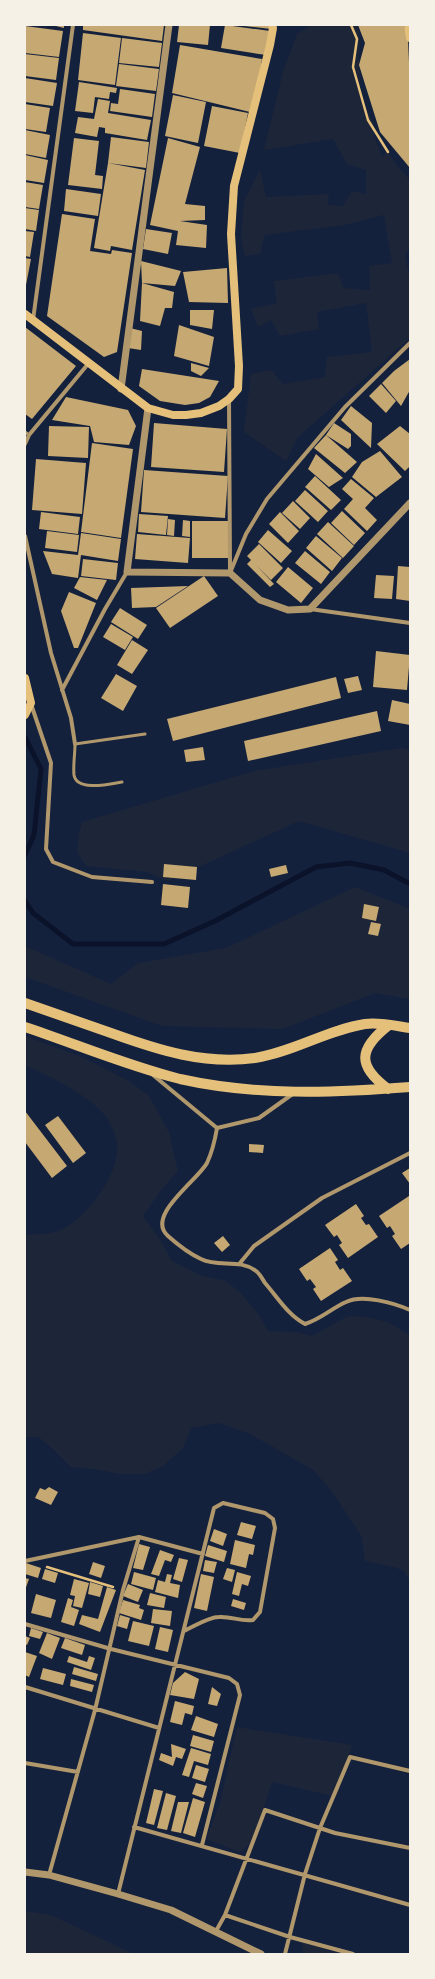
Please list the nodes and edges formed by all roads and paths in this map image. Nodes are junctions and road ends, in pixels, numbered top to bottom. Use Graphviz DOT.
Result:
graph roads {
  1 [pos="73,25"];
  2 [pos="169,25"];
  3 [pos="272,25"];
  4 [pos="351,25"];
  5 [pos="408,25"];
  6 [pos="410,38"];
  7 [pos="388,152"];
  8 [pos="25,314"];
  9 [pos="32,320"];
  10 [pos="410,343"];
  11 [pos="88,364"];
  12 [pos="121,389"];
  13 [pos="229,399"];
  14 [pos="148,408"];
  15 [pos="27,434"];
  16 [pos="25,444"];
  17 [pos="409,504"];
  18 [pos="25,536"];
  19 [pos="127,572"];
  20 [pos="230,573"];
  21 [pos="310,609"];
  22 [pos="410,623"];
  23 [pos="25,678"];
  24 [pos="62,690"];
  25 [pos="31,703"];
  26 [pos="25,715"];
  27 [pos="144,734"];
  28 [pos="75,744"];
  29 [pos="122,782"];
  30 [pos="152,882"];
  31 [pos="25,1003"];
  32 [pos="389,1025"];
  33 [pos="25,1026"];
  34 [pos="410,1028"];
  35 [pos="145,1069"];
  36 [pos="410,1087"];
  37 [pos="388,1089"];
  38 [pos="294,1093"];
  39 [pos="217,1128"];
  40 [pos="410,1153"];
  41 [pos="240,1263"];
  42 [pos="410,1310"];
  43 [pos="138,1537"];
  44 [pos="203,1554"];
  45 [pos="25,1561"];
  46 [pos="123,1590"];
  47 [pos="25,1624"];
  48 [pos="184,1630"];
  49 [pos="111,1649"];
  50 [pos="174,1665"];
  51 [pos="25,1688"];
  52 [pos="95,1710"];
  53 [pos="158,1728"];
  54 [pos="25,1763"];
  55 [pos="410,1771"];
  56 [pos="78,1772"];
  57 [pos="134,1827"];
  58 [pos="320,1828"];
  59 [pos="202,1845"];
  60 [pos="410,1848"];
  61 [pos="247,1859"];
  62 [pos="25,1872"];
  63 [pos="305,1874"];
  64 [pos="50,1875"];
  65 [pos="118,1894"];
  66 [pos="410,1905"];
  67 [pos="225,1915"];
  68 [pos="216,1931"];
  69 [pos="290,1937"];
  70 [pos="261,1954"];
  71 [pos="286,1954"];
  72 [pos="353,1954"];
  1 -- 9 [label="street"];
  2 -- 12 [label="street"];
  3 -- 13 [label="main road"];
  4 -- 7 [label="path"];
  5 -- 6 [label="main road"];
  8 -- 9 [label="main road"];
  9 -- 11 [label="main road"];
  10 -- 20 [label="street"];
  11 -- 12 [label="main road"];
  11 -- 15 [label="street"];
  12 -- 14 [label="main road"];
  13 -- 14 [label="main road"];
  13 -- 20 [label="street"];
  14 -- 19 [label="street"];
  15 -- 16 [label="street"];
  17 -- 21 [label="street"];
  18 -- 24 [label="street"];
  19 -- 20 [label="street"];
  19 -- 24 [label="street"];
  20 -- 21 [label="street"];
  21 -- 22 [label="street"];
  23 -- 25 [label="main road"];
  24 -- 28 [label="street"];
  25 -- 26 [label="main road"];
  25 -- 30 [label="street"];
  27 -- 28 [label="lane"];
  28 -- 29 [label="lane"];
  31 -- 32 [label="main road"];
  32 -- 34 [label="main road"];
  32 -- 37 [label="main road"];
  33 -- 35 [label="main road"];
  35 -- 38 [label="main road"];
  35 -- 39 [label="street"];
  36 -- 37 [label="main road"];
  37 -- 38 [label="main road"];
  38 -- 39 [label="street"];
  39 -- 41 [label="street"];
  40 -- 41 [label="street"];
  41 -- 42 [label="street"];
  43 -- 44 [label="street"];
  43 -- 45 [label="street"];
  43 -- 46 [label="street"];
  44 -- 48 [label="street"];
  44 -- 48 [label="street"];
  45 -- 46 [label="path"];
  46 -- 49 [label="street"];
  47 -- 49 [label="street"];
  48 -- 50 [label="street"];
  49 -- 50 [label="street"];
  49 -- 52 [label="street"];
  50 -- 53 [label="street"];
  50 -- 59 [label="street"];
  51 -- 52 [label="street"];
  52 -- 53 [label="street"];
  52 -- 56 [label="street"];
  53 -- 57 [label="street"];
  54 -- 56 [label="street"];
  55 -- 58 [label="street"];
  56 -- 64 [label="street"];
  57 -- 59 [label="street"];
  57 -- 65 [label="street"];
  58 -- 60 [label="street"];
  58 -- 61 [label="street"];
  58 -- 63 [label="street"];
  59 -- 61 [label="street"];
  61 -- 63 [label="street"];
  61 -- 67 [label="street"];
  62 -- 64 [label="street"];
  63 -- 66 [label="street"];
  63 -- 69 [label="street"];
  64 -- 65 [label="street"];
  65 -- 68 [label="street"];
  67 -- 68 [label="street"];
  67 -- 69 [label="street"];
  68 -- 70 [label="street"];
  69 -- 71 [label="street"];
  69 -- 72 [label="street"];
}
